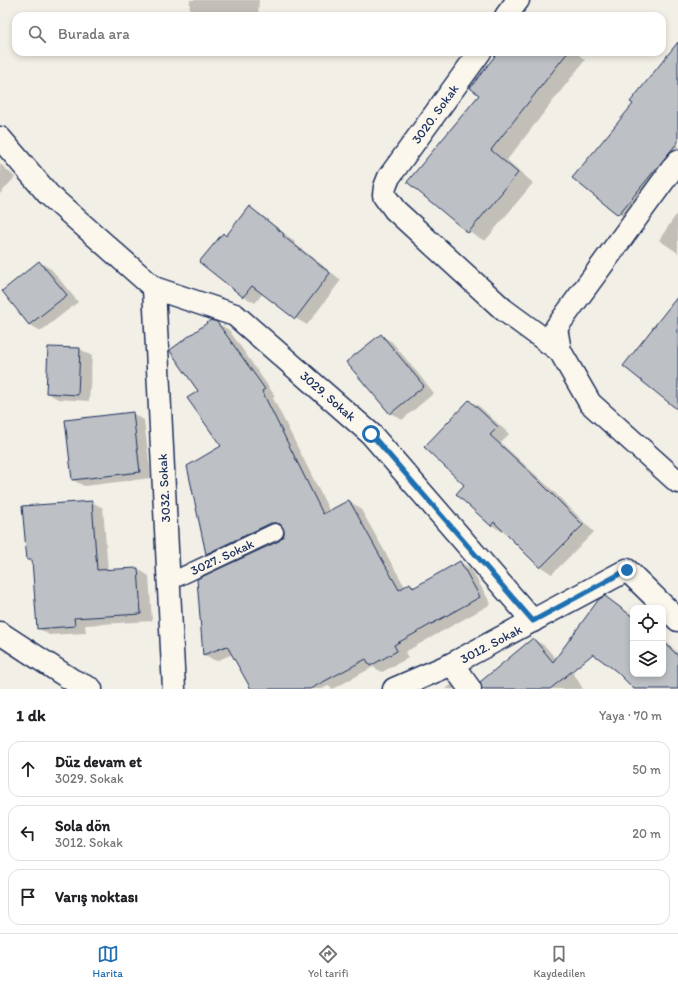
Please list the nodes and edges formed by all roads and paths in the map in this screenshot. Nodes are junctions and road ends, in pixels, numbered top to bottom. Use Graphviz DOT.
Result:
graph roads {
  1 [pos="518,0"];
  2 [pos="509,12"];
  3 [pos="477,56"];
  4 [pos="0,138"];
  5 [pos="678,161"];
  6 [pos="154,288"];
  7 [pos="560,351"];
  8 [pos="678,482"];
  9 [pos="275,532"];
  10 [pos="169,582"];
  11 [pos="678,620"];
  12 [pos="533,621"];
  13 [pos="0,633"];
  14 [pos="452,664"];
  15 [pos="91,689"];
  16 [pos="174,689"];
  17 [pos="394,689"];
  18 [pos="470,689"];
  1 -- 2 [label="street"];
  3 -- 7 [label="street, 3020. Sokak"];
  4 -- 6 [label="street"];
  5 -- 7 [label="street"];
  6 -- 10 [label="street, 3032. Sokak"];
  6 -- 12 [label="street, 3029. Sokak"];
  7 -- 8 [label="street"];
  9 -- 10 [label="lane, 3027. Sokak"];
  10 -- 16 [label="street, 3032. Sokak"];
  11 -- 12 [label="street, 3012. Sokak"];
  12 -- 14 [label="street, 3012. Sokak"];
  13 -- 15 [label="street"];
  14 -- 17 [label="street, 3012. Sokak"];
  14 -- 18 [label="street"];
}
